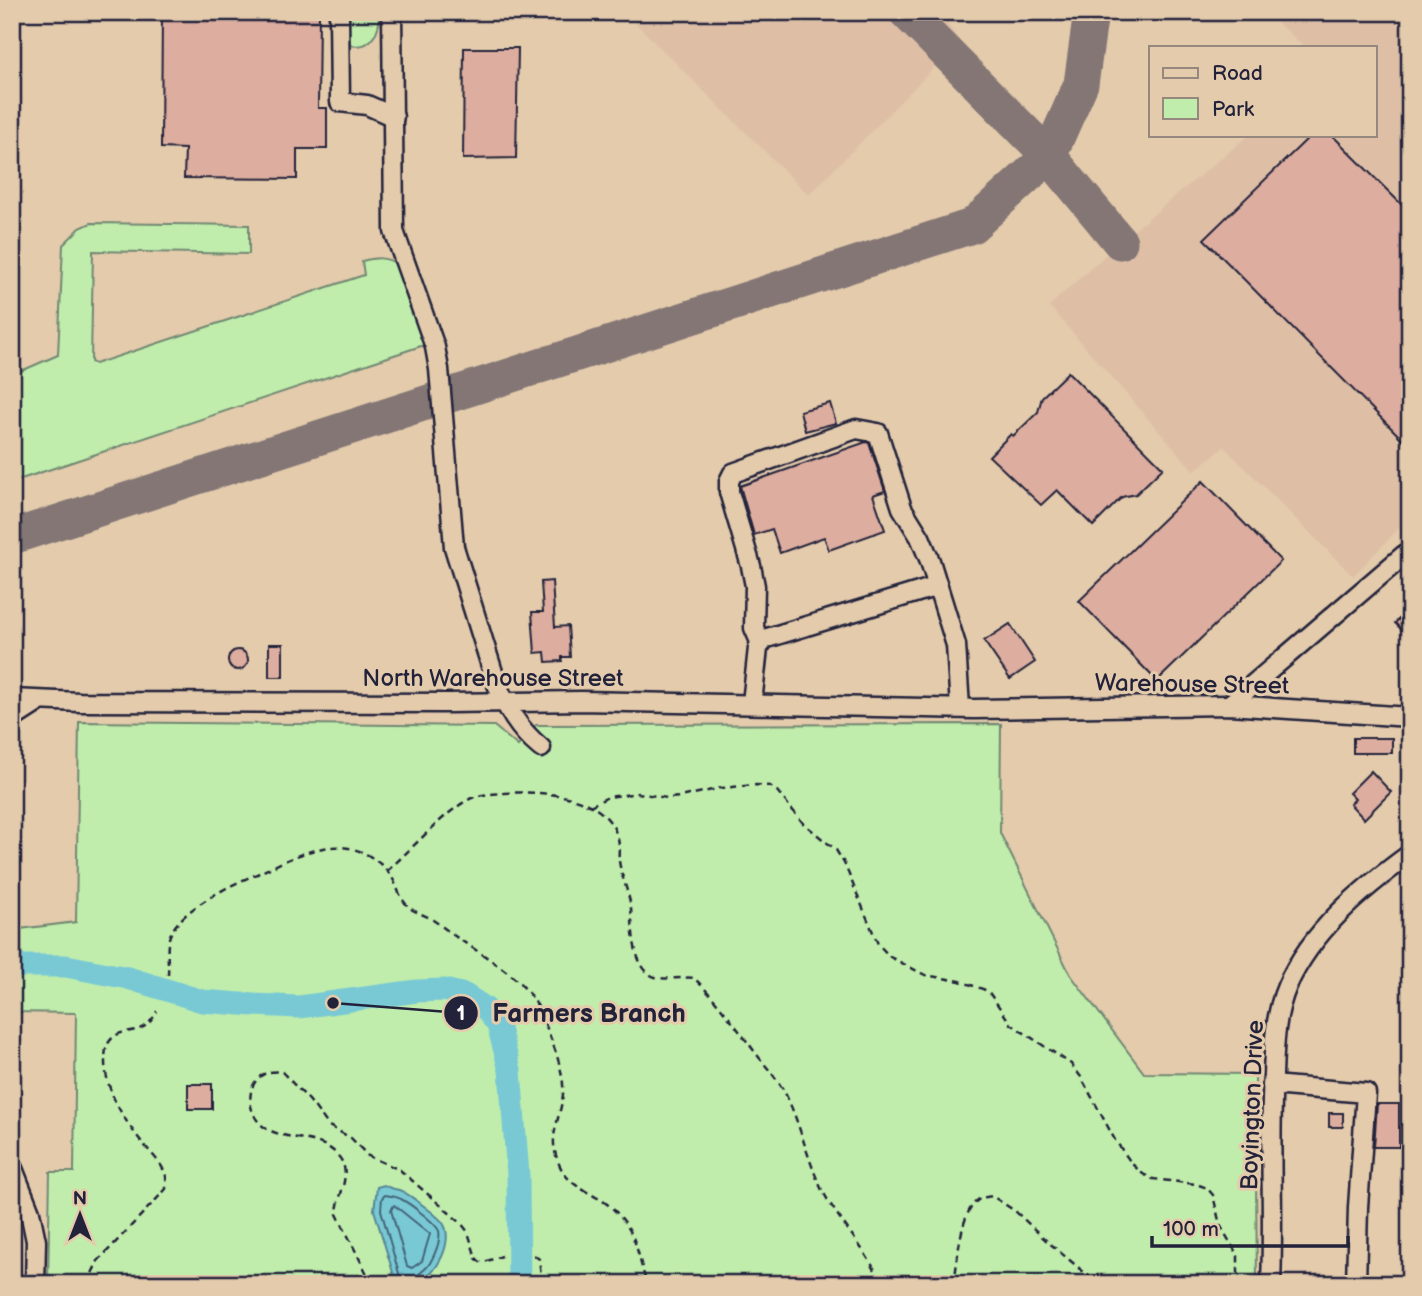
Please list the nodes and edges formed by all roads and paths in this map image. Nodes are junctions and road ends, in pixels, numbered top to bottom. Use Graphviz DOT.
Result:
graph roads {
  1 [pos="339,12"];
  2 [pos="392,12"];
  3 [pos="394,117"];
  4 [pos="1408,556"];
  5 [pos="938,586"];
  6 [pos="761,644"];
  7 [pos="12,699"];
  8 [pos="40,701"];
  9 [pos="504,702"];
  10 [pos="752,703"];
  11 [pos="1228,705"];
  12 [pos="967,708"];
  13 [pos="1410,718"];
  14 [pos="12,719"];
  15 [pos="541,748"];
  16 [pos="590,806"];
  17 [pos="1410,854"];
  18 [pos="387,871"];
  19 [pos="168,975"];
  20 [pos="157,1011"];
  21 [pos="1272,1085"];
  22 [pos="12,1166"];
  23 [pos="534,1255"];
  24 [pos="502,1256"];
  25 [pos="35,1284"];
  26 [pos="87,1284"];
  27 [pos="372,1284"];
  28 [pos="542,1284"];
  29 [pos="647,1284"];
  30 [pos="882,1284"];
  31 [pos="954,1284"];
  32 [pos="1098,1284"];
  33 [pos="1238,1284"];
  34 [pos="1271,1284"];
  35 [pos="1356,1284"];
  1 -- 3 [label="street"];
  2 -- 3 [label="street"];
  3 -- 9 [label="street"];
  4 -- 11 [label="street"];
  5 -- 6 [label="street"];
  5 -- 6 [label="street"];
  5 -- 12 [label="street"];
  6 -- 10 [label="street"];
  7 -- 8 [label="street, North Warehouse Street"];
  8 -- 9 [label="street, North Warehouse Street"];
  8 -- 14 [label="street"];
  9 -- 10 [label="street, North Warehouse Street"];
  9 -- 15 [label="street"];
  10 -- 12 [label="street, North Warehouse Street"];
  11 -- 12 [label="street, Warehouse Street"];
  11 -- 13 [label="street, Warehouse Street"];
  16 -- 18 [label="path"];
  16 -- 30 [label="path"];
  16 -- 33 [label="path"];
  17 -- 21 [label="street, Boyington Drive"];
  18 -- 19 [label="path"];
  18 -- 29 [label="path"];
  20 -- 26 [label="path"];
  21 -- 34 [label="street, Boyington Drive"];
  21 -- 35 [label="street"];
  22 -- 25 [label="street"];
  23 -- 28 [label="path"];
  24 -- 27 [label="path"];
  31 -- 32 [label="path"];
}
